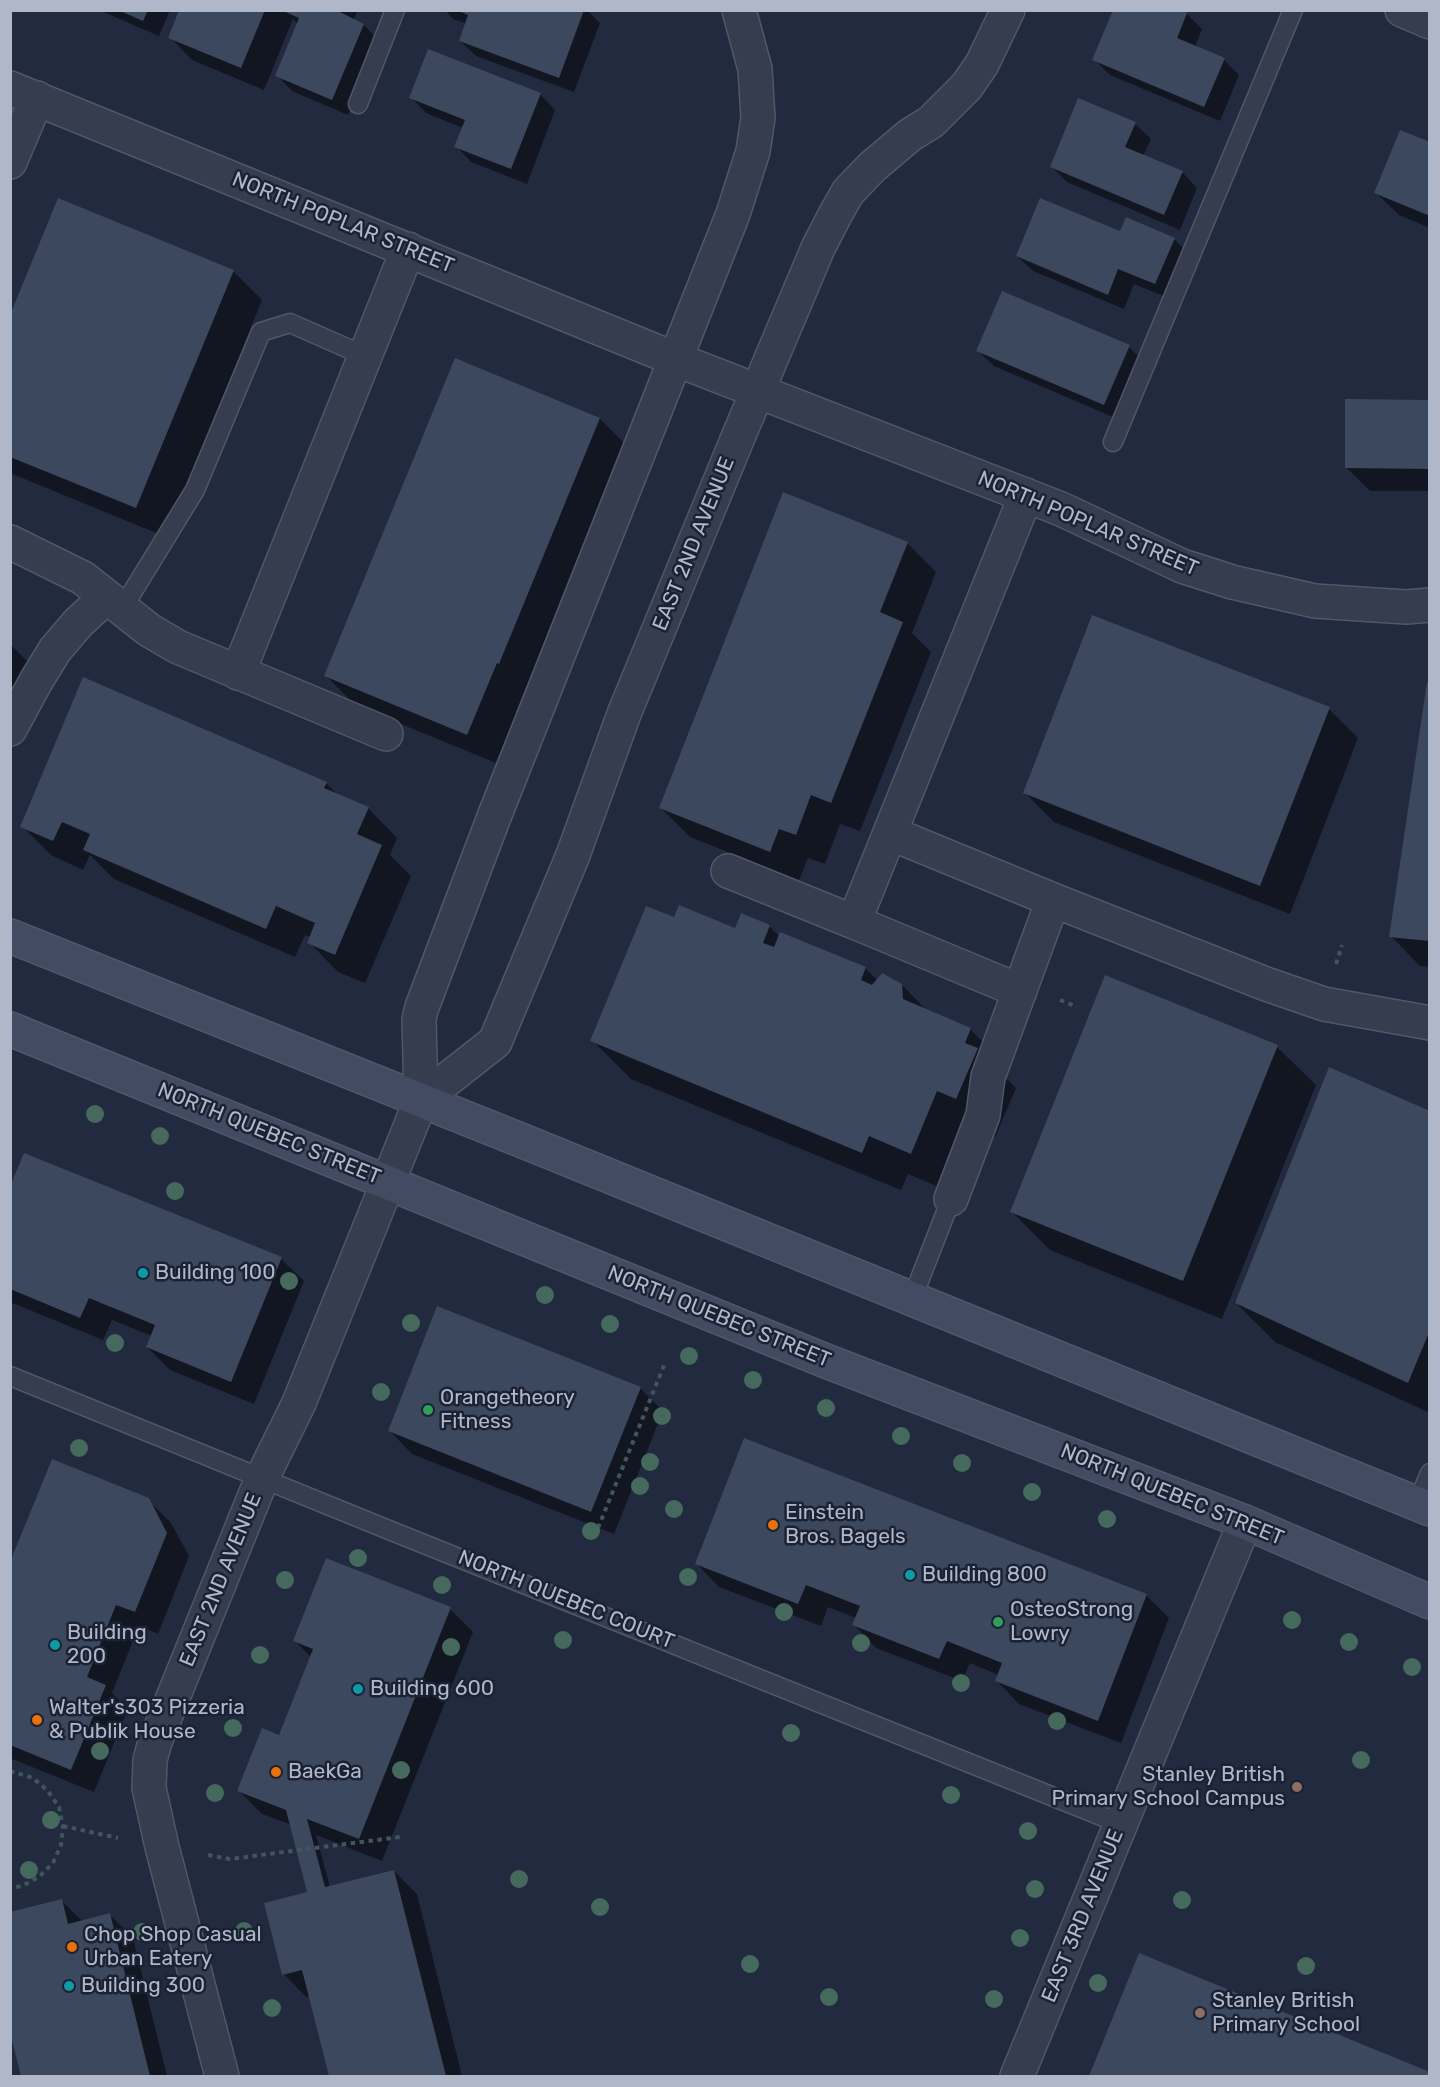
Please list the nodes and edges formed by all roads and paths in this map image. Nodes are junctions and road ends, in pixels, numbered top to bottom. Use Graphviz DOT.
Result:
graph roads {
  1 [pos="395,10"];
  2 [pos="739,10"];
  3 [pos="1008,10"];
  4 [pos="1293,10"];
  5 [pos="1402,10"];
  6 [pos="1430,22"];
  7 [pos="24,93"];
  8 [pos="358,104"];
  9 [pos="10,162"];
  10 [pos="408,249"];
  11 [pos="365,356"];
  12 [pos="675,359"];
  13 [pos="758,390"];
  14 [pos="1113,442"];
  15 [pos="1026,495"];
  16 [pos="10,542"];
  17 [pos="114,603"];
  18 [pos="1430,605"];
  19 [pos="238,673"];
  20 [pos="10,729"];
  21 [pos="386,734"];
  22 [pos="890,833"];
  23 [pos="728,871"];
  24 [pos="1053,900"];
  25 [pos="854,922"];
  26 [pos="10,936"];
  27 [pos="1020,991"];
  28 [pos="1430,1023"];
  29 [pos="10,1029"];
  30 [pos="421,1100"];
  31 [pos="388,1183"];
  32 [pos="951,1199"];
  33 [pos="912,1299"];
  34 [pos="665,1363"];
  35 [pos="10,1376"];
  36 [pos="1430,1473"];
  37 [pos="262,1478"];
  38 [pos="1423,1507"];
  39 [pos="1245,1522"];
  40 [pos="598,1528"];
  41 [pos="1430,1602"];
  42 [pos="10,1771"];
  43 [pos="1121,1824"];
  44 [pos="63,1826"];
  45 [pos="97,1834"];
  46 [pos="400,1838"];
  47 [pos="207,1855"];
  48 [pos="10,1888"];
  49 [pos="222,2076"];
  50 [pos="1017,2076"];
  1 -- 8 [label="lane"];
  2 -- 12 [label="street, EAST 2ND AVENUE"];
  3 -- 13 [label="street, EAST 2ND AVENUE"];
  4 -- 14 [label="lane"];
  5 -- 6 [label="street"];
  7 -- 9 [label="street"];
  7 -- 10 [label="street, NORTH POPLAR STREET"];
  10 -- 11 [label="street"];
  10 -- 12 [label="street, NORTH POPLAR STREET"];
  11 -- 17 [label="lane"];
  11 -- 19 [label="street"];
  12 -- 13 [label="street, NORTH POPLAR STREET"];
  12 -- 30 [label="street, EAST 2ND AVENUE"];
  13 -- 15 [label="street, NORTH POPLAR STREET"];
  13 -- 30 [label="street, EAST 2ND AVENUE"];
  15 -- 18 [label="street, NORTH POPLAR STREET"];
  15 -- 22 [label="street"];
  16 -- 17 [label="street"];
  17 -- 19 [label="street"];
  17 -- 20 [label="street"];
  19 -- 21 [label="street"];
  22 -- 24 [label="street"];
  22 -- 25 [label="street"];
  23 -- 25 [label="street"];
  24 -- 27 [label="street"];
  24 -- 28 [label="street"];
  25 -- 27 [label="street"];
  26 -- 30 [label="main road"];
  27 -- 32 [label="street"];
  29 -- 31 [label="main road, NORTH QUEBEC STREET"];
  30 -- 31 [label="street, EAST 2ND AVENUE"];
  30 -- 33 [label="main road"];
  31 -- 37 [label="street, EAST 2ND AVENUE"];
  31 -- 39 [label="main road, NORTH QUEBEC STREET"];
  32 -- 33 [label="lane"];
  33 -- 38 [label="main road"];
  34 -- 40 [label="path"];
  35 -- 37 [label="lane, NORTH QUEBEC COURT"];
  36 -- 38 [label="lane"];
  37 -- 43 [label="lane, NORTH QUEBEC COURT"];
  37 -- 49 [label="street, EAST 2ND AVENUE"];
  39 -- 41 [label="main road, NORTH QUEBEC STREET"];
  39 -- 43 [label="street, EAST 3RD AVENUE"];
  42 -- 44 [label="path"];
  43 -- 50 [label="street, EAST 3RD AVENUE"];
  44 -- 45 [label="path"];
  44 -- 48 [label="path"];
  46 -- 47 [label="path"];
}
